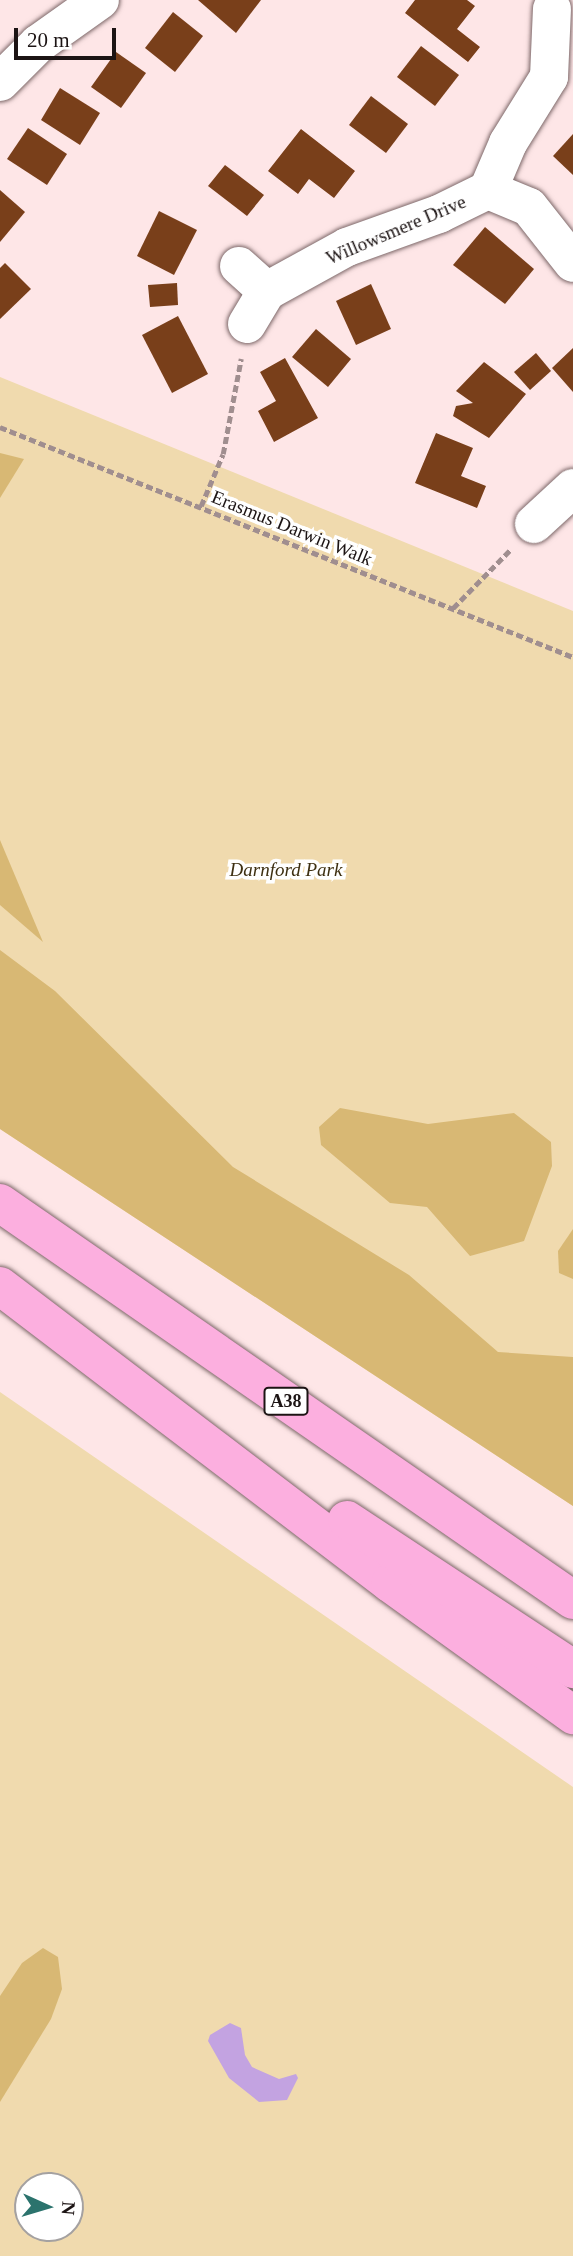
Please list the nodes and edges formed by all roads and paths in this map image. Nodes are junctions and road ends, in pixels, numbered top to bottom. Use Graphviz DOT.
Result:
graph roads {
  1 [pos="100,0"];
  2 [pos="551,10"];
  3 [pos="0,82"];
  4 [pos="488,190"];
  5 [pos="573,263"];
  6 [pos="239,266"];
  7 [pos="267,291"];
  8 [pos="247,324"];
  9 [pos="0,427"];
  10 [pos="573,488"];
  11 [pos="201,506"];
  12 [pos="534,524"];
  13 [pos="453,608"];
  14 [pos="573,657"];
  15 [pos="0,1203"];
  16 [pos="0,1286"];
  17 [pos="108,1364"];
  18 [pos="573,1600"];
  19 [pos="573,1669"];
  20 [pos="573,1715"];
  1 -- 3 [label="street"];
  2 -- 4 [label="street, Willowsmere Drive"];
  4 -- 5 [label="street, Willowsmere Drive"];
  4 -- 7 [label="street, Willowsmere Drive"];
  6 -- 7 [label="street"];
  7 -- 8 [label="street, Willowsmere Drive"];
  8 -- 11 [label="path"];
  9 -- 11 [label="path, Erasmus Darwin Walk"];
  10 -- 12 [label="street"];
  11 -- 13 [label="path, Erasmus Darwin Walk"];
  12 -- 13 [label="path"];
  13 -- 14 [label="path, Erasmus Darwin Walk"];
  15 -- 18 [label="highway, A38"];
  16 -- 17 [label="highway"];
  17 -- 19 [label="highway"];
  17 -- 20 [label="highway"];
}
